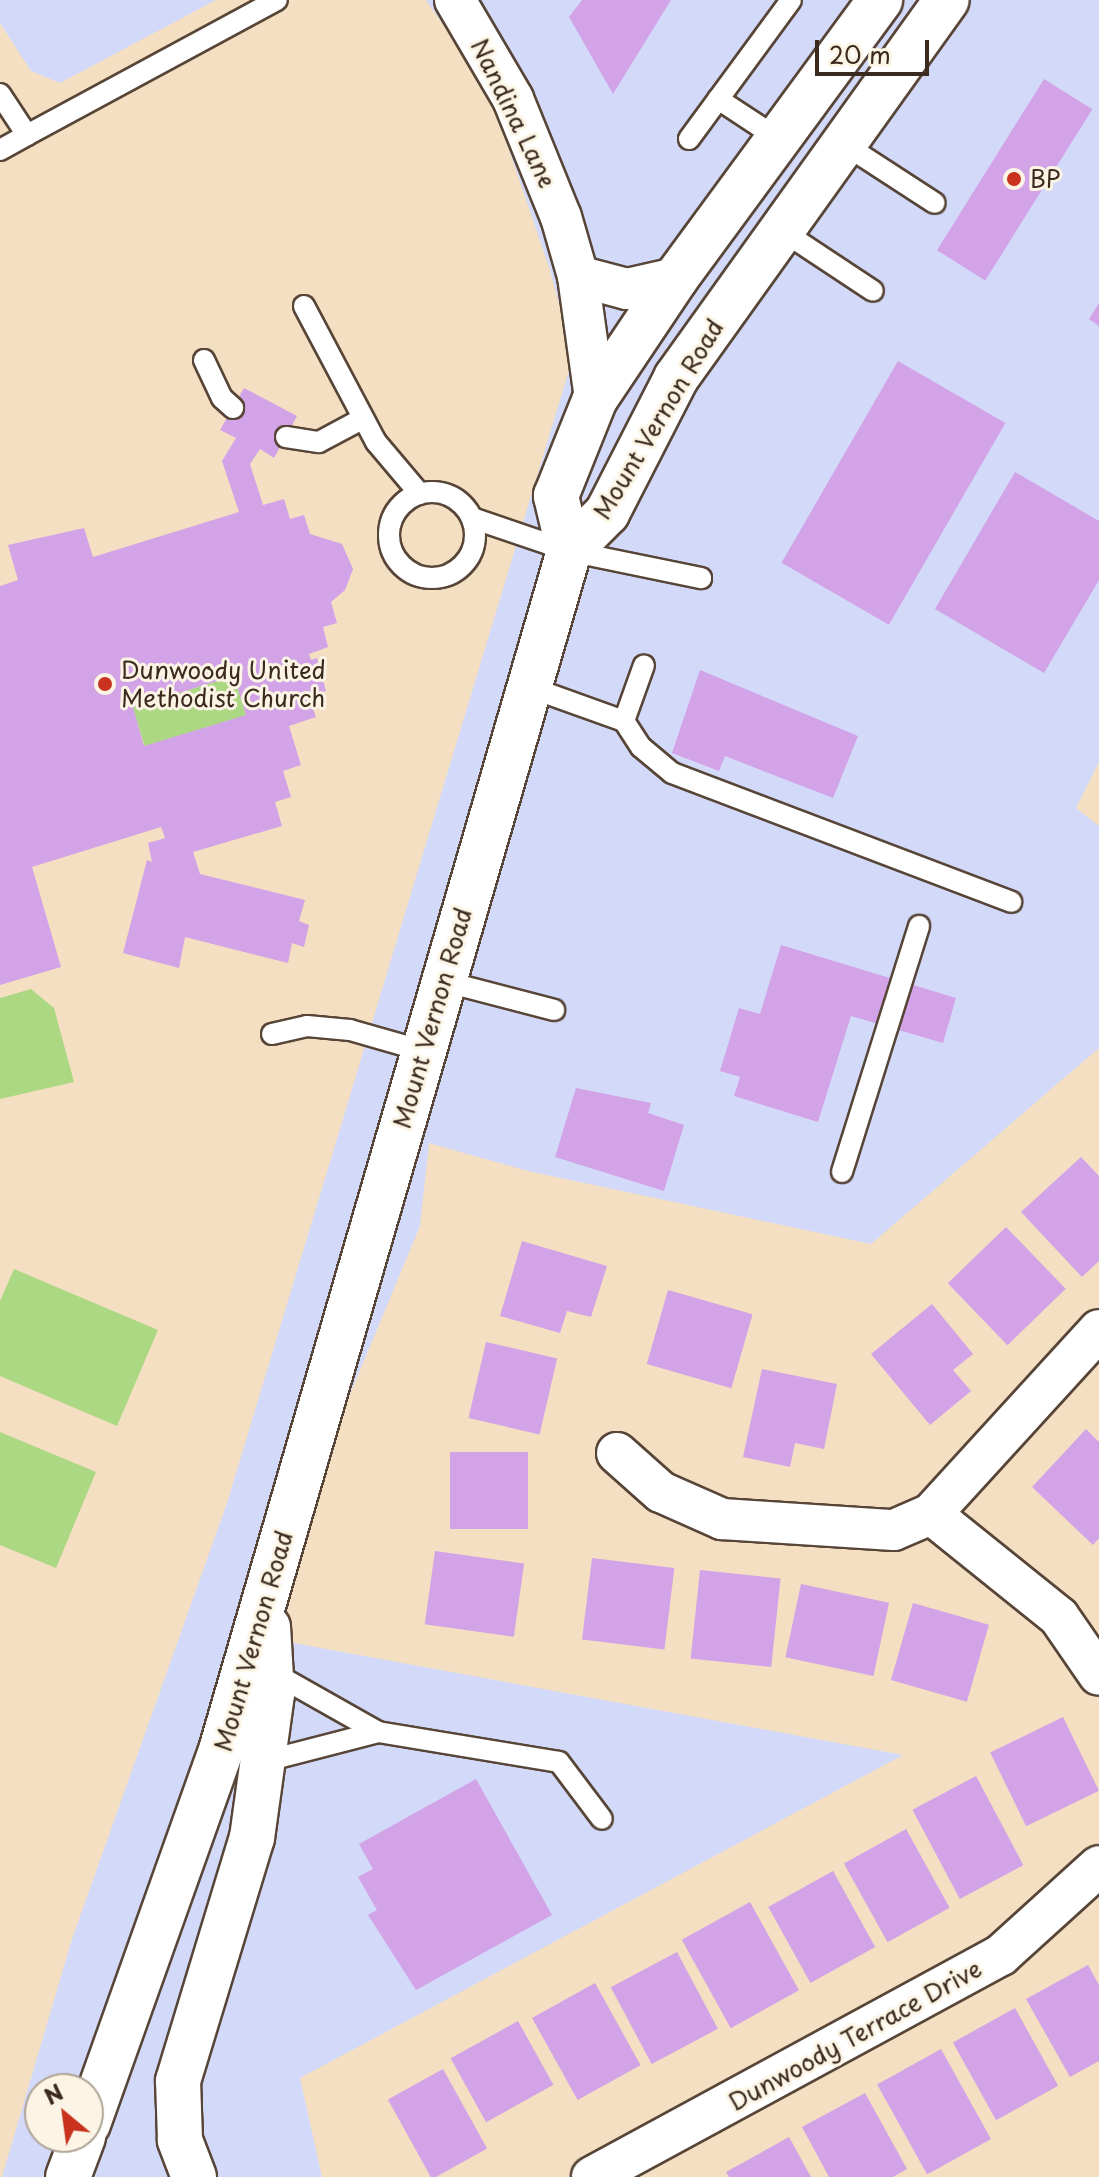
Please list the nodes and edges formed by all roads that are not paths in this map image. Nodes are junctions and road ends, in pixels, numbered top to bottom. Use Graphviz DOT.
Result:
graph roads {
  1 [pos="277,0"];
  2 [pos="455,0"];
  3 [pos="791,0"];
  4 [pos="880,0"];
  5 [pos="947,0"];
  6 [pos="0,94"];
  7 [pos="718,99"];
  8 [pos="27,135"];
  9 [pos="689,139"];
  10 [pos="779,139"];
  11 [pos="844,144"];
  12 [pos="0,150"];
  13 [pos="935,203"];
  14 [pos="781,230"];
  15 [pos="578,276"];
  16 [pos="676,278"];
  17 [pos="873,291"];
  18 [pos="304,306"];
  19 [pos="204,360"];
  20 [pos="595,399"];
  21 [pos="233,408"];
  22 [pos="362,419"];
  23 [pos="286,437"];
  24 [pos="420,494"];
  25 [pos="472,518"];
  26 [pos="569,551"];
  27 [pos="701,578"];
  28 [pos="644,665"];
  29 [pos="529,687"];
  30 [pos="624,721"];
  31 [pos="1011,902"];
  32 [pos="919,926"];
  33 [pos="443,981"];
  34 [pos="554,1010"];
  35 [pos="272,1034"];
  36 [pos="423,1051"];
  37 [pos="842,1172"];
  38 [pos="1099,1330"];
  39 [pos="617,1453"];
  40 [pos="931,1514"];
  41 [pos="266,1599"];
  42 [pos="270,1671"];
  43 [pos="1099,1675"];
  44 [pos="378,1732"];
  45 [pos="262,1762"];
  46 [pos="602,1819"];
  47 [pos="1099,1866"];
  48 [pos="104,2081"];
  49 [pos="77,2153"];
  50 [pos="68,2177"];
  51 [pos="194,2177"];
  52 [pos="592,2177"];
  1 -- 8 [label="lane"];
  2 -- 15 [label="street, Nandina Lane"];
  3 -- 7 [label="lane"];
  4 -- 10 [label="main road"];
  5 -- 11 [label="main road, Mount Vernon Road"];
  6 -- 8 [label="lane"];
  7 -- 9 [label="lane"];
  7 -- 10 [label="lane"];
  8 -- 12 [label="lane"];
  10 -- 16 [label="main road"];
  11 -- 13 [label="lane"];
  11 -- 14 [label="main road, Mount Vernon Road"];
  14 -- 17 [label="lane"];
  14 -- 26 [label="main road, Mount Vernon Road"];
  15 -- 16 [label="street"];
  15 -- 20 [label="street, Nandina Lane"];
  16 -- 20 [label="main road"];
  18 -- 22 [label="lane"];
  19 -- 21 [label="lane"];
  20 -- 26 [label="main road"];
  22 -- 23 [label="lane"];
  22 -- 24 [label="lane"];
  24 -- 25 [label="lane"];
  24 -- 25 [label="lane"];
  25 -- 26 [label="lane"];
  26 -- 27 [label="lane"];
  26 -- 29 [label="main road, Mount Vernon Road"];
  28 -- 30 [label="lane"];
  29 -- 30 [label="lane"];
  29 -- 33 [label="main road, Mount Vernon Road"];
  30 -- 31 [label="lane"];
  32 -- 37 [label="lane"];
  33 -- 34 [label="lane"];
  33 -- 36 [label="main road, Mount Vernon Road"];
  35 -- 36 [label="lane"];
  36 -- 41 [label="main road, Mount Vernon Road"];
  38 -- 40 [label="street"];
  39 -- 40 [label="street"];
  40 -- 43 [label="street"];
  41 -- 42 [label="main road"];
  41 -- 48 [label="main road, Mount Vernon Road"];
  42 -- 44 [label="lane"];
  42 -- 45 [label="main road"];
  44 -- 45 [label="lane"];
  44 -- 46 [label="lane"];
  45 -- 51 [label="main road"];
  47 -- 52 [label="street, Dunwoody Terrace Drive"];
  49 -- 50 [label="main road"];
}
